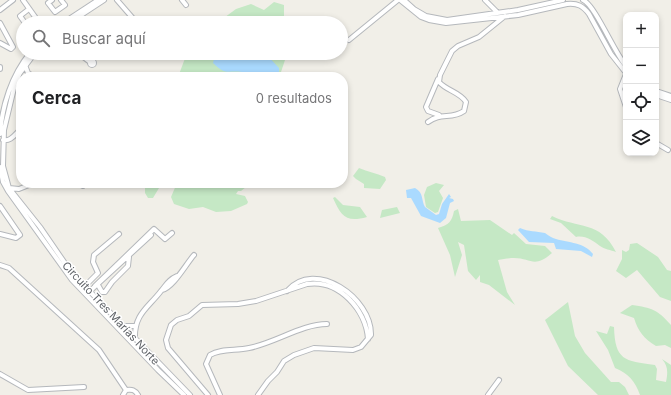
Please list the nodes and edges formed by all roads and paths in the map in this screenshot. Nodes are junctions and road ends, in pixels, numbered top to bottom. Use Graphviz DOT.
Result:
graph roads {
  1 [pos="13,0"];
  2 [pos="23,0"];
  3 [pos="52,0"];
  4 [pos="61,0"];
  5 [pos="98,0"];
  6 [pos="104,0"];
  7 [pos="117,0"];
  8 [pos="182,0"];
  9 [pos="399,0"];
  10 [pos="404,0"];
  11 [pos="485,0"];
  12 [pos="563,0"];
  13 [pos="583,0"];
  14 [pos="6,2"];
  15 [pos="186,5"];
  16 [pos="0,10"];
  17 [pos="29,10"];
  18 [pos="416,12"];
  19 [pos="497,12"];
  20 [pos="20,16"];
  21 [pos="34,16"];
  22 [pos="74,16"];
  23 [pos="80,16"];
  24 [pos="131,16"];
  25 [pos="505,16"];
  26 [pos="479,19"];
  27 [pos="596,22"];
  28 [pos="0,23"];
  29 [pos="492,26"];
  30 [pos="3,27"];
  31 [pos="0,33"];
  32 [pos="349,40"];
  33 [pos="0,43"];
  34 [pos="24,60"];
  35 [pos="29,60"];
  36 [pos="87,60"];
  37 [pos="90,62"];
  38 [pos="623,62"];
  39 [pos="25,65"];
  40 [pos="623,69"];
  41 [pos="17,72"];
  42 [pos="21,72"];
  43 [pos="28,72"];
  44 [pos="16,74"];
  45 [pos="439,79"];
  46 [pos="15,84"];
  47 [pos="623,84"];
  48 [pos="659,92"];
  49 [pos="659,95"];
  50 [pos="671,96"];
  51 [pos="623,100"];
  52 [pos="671,100"];
  53 [pos="439,115"];
  54 [pos="428,122"];
  55 [pos="2,130"];
  56 [pos="0,134"];
  57 [pos="16,134"];
  58 [pos="3,140"];
  59 [pos="659,145"];
  60 [pos="668,150"];
  61 [pos="0,167"];
  62 [pos="9,188"];
  63 [pos="19,188"];
  64 [pos="13,194"];
  65 [pos="0,206"];
  66 [pos="172,233"];
  67 [pos="0,234"];
  68 [pos="119,234"];
  69 [pos="129,255"];
  70 [pos="194,255"];
  71 [pos="0,265"];
  72 [pos="97,285"];
  73 [pos="88,288"];
  74 [pos="327,324"];
  75 [pos="123,326"];
  76 [pos="135,326"];
  77 [pos="135,339"];
  78 [pos="0,374"];
  79 [pos="499,380"];
  80 [pos="84,387"];
  81 [pos="126,390"];
  82 [pos="123,395"];
  83 [pos="138,395"];
  84 [pos="184,395"];
  85 [pos="190,395"];
  86 [pos="208,395"];
  87 [pos="220,395"];
  88 [pos="258,395"];
  89 [pos="488,395"];
  1 -- 14 [label="street"];
  2 -- 17 [label="street"];
  3 -- 4 [label="street"];
  5 -- 22 [label="street"];
  6 -- 23 [label="street"];
  7 -- 24 [label="street"];
  8 -- 15 [label="street"];
  9 -- 18 [label="street"];
  9 -- 32 [label="street"];
  10 -- 18 [label="street"];
  11 -- 19 [label="street"];
  12 -- 19 [label="street"];
  13 -- 27 [label="street"];
  14 -- 16 [label="street"];
  17 -- 20 [label="street"];
  17 -- 21 [label="street"];
  18 -- 19 [label="street"];
  18 -- 26 [label="street"];
  25 -- 26 [label="street"];
  25 -- 27 [label="street"];
  25 -- 29 [label="street"];
  26 -- 29 [label="street"];
  27 -- 38 [label="street"];
  27 -- 40 [label="street"];
  28 -- 30 [label="street"];
  29 -- 45 [label="street"];
  30 -- 31 [label="street"];
  30 -- 33 [label="street"];
  34 -- 41 [label="street, Circuito Tres Marías Norte"];
  35 -- 39 [label="street, Circuito Tres Marías Norte"];
  36 -- 37 [label="street"];
  39 -- 42 [label="street, Circuito Tres Marías Norte"];
  39 -- 43 [label="street"];
  44 -- 55 [label="street, Circuito Tres Marías Norte"];
  45 -- 53 [label="street"];
  45 -- 53 [label="street"];
  46 -- 55 [label="street, Circuito Tres Marías Norte"];
  47 -- 51 [label="street"];
  48 -- 50 [label="street"];
  49 -- 52 [label="street"];
  53 -- 54 [label="street"];
  55 -- 56 [label="street, Circuito Tres Marías Norte"];
  55 -- 58 [label="street, Circuito Tres Marías Norte"];
  57 -- 58 [label="street"];
  58 -- 62 [label="street, Circuito Tres Marías Norte"];
  59 -- 60 [label="street"];
  61 -- 84 [label="street, Circuito Tres Marías Norte"];
  62 -- 63 [label="street"];
  62 -- 64 [label="street, Circuito Tres Marías Norte"];
  63 -- 64 [label="street"];
  64 -- 73 [label="street, Circuito Tres Marías Norte"];
  65 -- 67 [label="street"];
  66 -- 69 [label="street"];
  68 -- 73 [label="street"];
  69 -- 72 [label="street"];
  69 -- 72 [label="street"];
  70 -- 76 [label="street"];
  71 -- 81 [label="street"];
  72 -- 73 [label="street"];
  73 -- 75 [label="street, Circuito Tres Marías Norte"];
  74 -- 87 [label="street"];
  75 -- 76 [label="street"];
  75 -- 77 [label="street, Circuito Tres Marías Norte"];
  76 -- 77 [label="street"];
  77 -- 85 [label="street, Circuito Tres Marías Norte"];
  78 -- 80 [label="street"];
  79 -- 89 [label="street"];
  81 -- 82 [label="street"];
  81 -- 83 [label="street"];
  86 -- 88 [label="street"];
}
